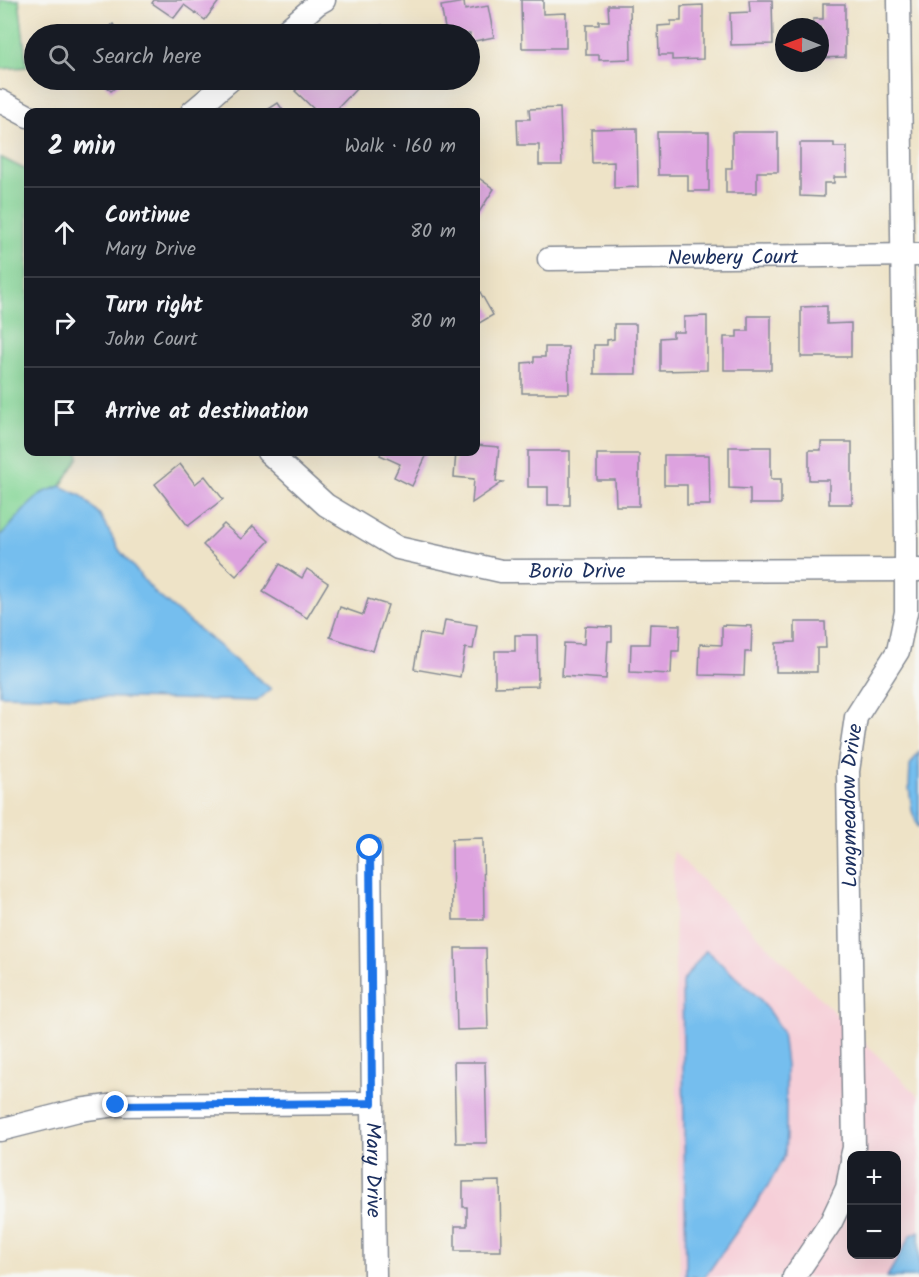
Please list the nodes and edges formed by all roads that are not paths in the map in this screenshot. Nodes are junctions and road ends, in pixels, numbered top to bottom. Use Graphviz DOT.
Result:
graph roads {
  1 [pos="324,0"];
  2 [pos="899,0"];
  3 [pos="293,24"];
  4 [pos="218,90"];
  5 [pos="0,101"];
  6 [pos="197,108"];
  7 [pos="24,114"];
  8 [pos="911,255"];
  9 [pos="549,259"];
  10 [pos="272,456"];
  11 [pos="913,570"];
  12 [pos="370,848"];
  13 [pos="372,1103"];
  14 [pos="0,1130"];
  15 [pos="853,1151"];
  16 [pos="847,1188"];
  17 [pos="375,1277"];
  18 [pos="794,1277"];
  1 -- 3 [label="street"];
  2 -- 8 [label="street, Longmeadow Drive"];
  4 -- 6 [label="street"];
  5 -- 7 [label="street"];
  8 -- 9 [label="street, Newbery Court"];
  8 -- 11 [label="street, Longmeadow Drive"];
  10 -- 11 [label="street, Borio Drive"];
  11 -- 15 [label="street, Longmeadow Drive"];
  12 -- 13 [label="street, Mary Drive"];
  13 -- 14 [label="street"];
  13 -- 17 [label="street, Mary Drive"];
  16 -- 18 [label="street"];
}
